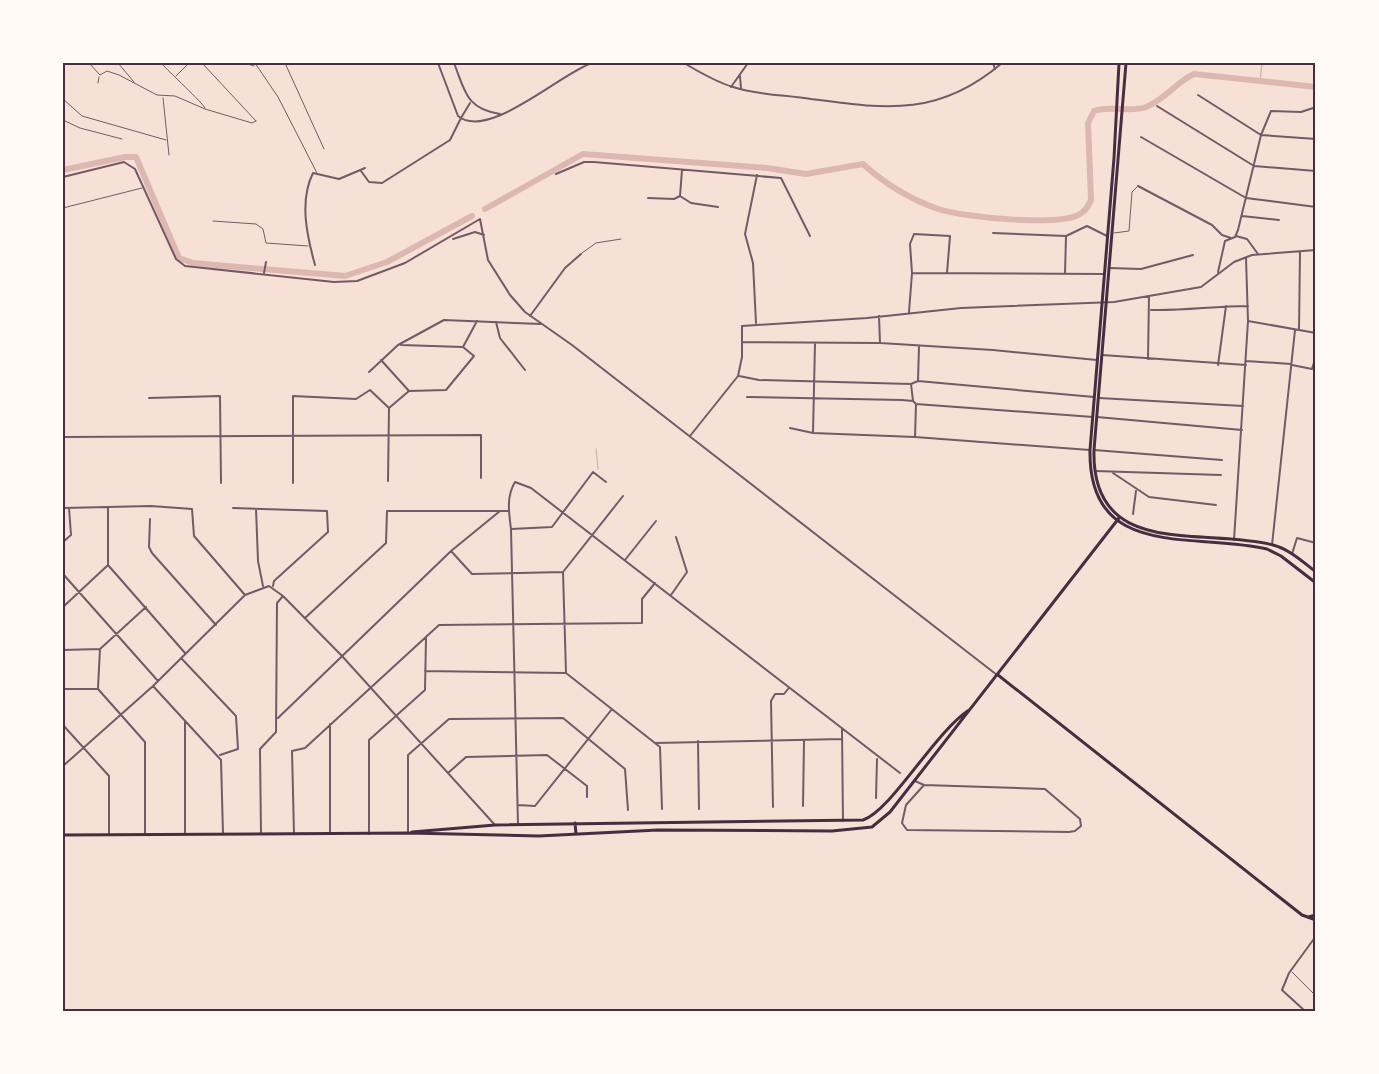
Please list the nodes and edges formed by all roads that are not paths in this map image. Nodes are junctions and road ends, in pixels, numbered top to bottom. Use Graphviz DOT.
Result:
graph roads {
  1 [pos="89,63"];
  2 [pos="118,63"];
  3 [pos="161,63"];
  4 [pos="189,63"];
  5 [pos="202,63"];
  6 [pos="245,63"];
  7 [pos="255,63"];
  8 [pos="285,63"];
  9 [pos="438,63"];
  10 [pos="454,63"];
  11 [pos="592,63"];
  12 [pos="684,63"];
  13 [pos="748,63"];
  14 [pos="993,63"];
  15 [pos="1002,63"];
  16 [pos="1119,63"];
  17 [pos="1126,63"];
  18 [pos="257,66"];
  19 [pos="995,69"];
  20 [pos="100,75"];
  21 [pos="740,76"];
  22 [pos="174,77"];
  23 [pos="98,83"];
  24 [pos="134,83"];
  25 [pos="731,87"];
  26 [pos="741,89"];
  27 [pos="1198,95"];
  28 [pos="163,96"];
  29 [pos="63,99"];
  30 [pos="471,102"];
  31 [pos="1157,106"];
  32 [pos="1316,107"];
  33 [pos="205,109"];
  34 [pos="503,114"];
  35 [pos="461,118"];
  36 [pos="63,120"];
  37 [pos="1261,135"];
  38 [pos="1141,137"];
  39 [pos="122,139"];
  40 [pos="1316,139"];
  41 [pos="166,140"];
  42 [pos="324,149"];
  43 [pos="169,155"];
  44 [pos="1254,166"];
  45 [pos="365,168"];
  46 [pos="682,170"];
  47 [pos="361,171"];
  48 [pos="1316,171"];
  49 [pos="318,174"];
  50 [pos="556,174"];
  51 [pos="757,176"];
  52 [pos="63,177"];
  53 [pos="1138,186"];
  54 [pos="144,187"];
  55 [pos="680,196"];
  56 [pos="648,198"];
  57 [pos="1246,198"];
  58 [pos="718,207"];
  59 [pos="1316,207"];
  60 [pos="63,208"];
  61 [pos="1242,216"];
  62 [pos="1279,220"];
  63 [pos="213,221"];
  64 [pos="993,233"];
  65 [pos="1113,233"];
  66 [pos="484,235"];
  67 [pos="810,236"];
  68 [pos="1066,236"];
  69 [pos="1107,236"];
  70 [pos="1235,237"];
  71 [pos="621,239"];
  72 [pos="448,241"];
  73 [pos="310,247"];
  74 [pos="1315,251"];
  75 [pos="1300,253"];
  76 [pos="581,254"];
  77 [pos="1258,254"];
  78 [pos="1193,255"];
  79 [pos="1246,258"];
  80 [pos="266,262"];
  81 [pos="315,265"];
  82 [pos="1109,268"];
  83 [pos="264,273"];
  84 [pos="912,273"];
  85 [pos="947,273"];
  86 [pos="1065,274"];
  87 [pos="1104,274"];
  88 [pos="1217,275"];
  89 [pos="1149,295"];
  90 [pos="1104,302"];
  91 [pos="1226,306"];
  92 [pos="1248,306"];
  93 [pos="1150,310"];
  94 [pos="909,312"];
  95 [pos="879,315"];
  96 [pos="530,316"];
  97 [pos="477,321"];
  98 [pos="1248,321"];
  99 [pos="496,322"];
  100 [pos="756,323"];
  101 [pos="541,324"];
  102 [pos="1297,330"];
  103 [pos="1316,333"];
  104 [pos="742,342"];
  105 [pos="815,343"];
  106 [pos="880,343"];
  107 [pos="398,345"];
  108 [pos="919,345"];
  109 [pos="463,347"];
  110 [pos="1102,355"];
  111 [pos="1316,356"];
  112 [pos="1148,358"];
  113 [pos="381,360"];
  114 [pos="1097,360"];
  115 [pos="1246,363"];
  116 [pos="1218,365"];
  117 [pos="1292,365"];
  118 [pos="525,370"];
  119 [pos="369,372"];
  120 [pos="738,376"];
  121 [pos="813,380"];
  122 [pos="918,381"];
  123 [pos="911,384"];
  124 [pos="409,392"];
  125 [pos="747,397"];
  126 [pos="149,398"];
  127 [pos="813,398"];
  128 [pos="1096,398"];
  129 [pos="914,403"];
  130 [pos="1243,406"];
  131 [pos="389,408"];
  132 [pos="1095,417"];
  133 [pos="790,428"];
  134 [pos="1242,430"];
  135 [pos="813,434"];
  136 [pos="389,435"];
  137 [pos="293,436"];
  138 [pos="690,436"];
  139 [pos="63,437"];
  140 [pos="220,437"];
  141 [pos="915,437"];
  142 [pos="1092,450"];
  143 [pos="1222,459"];
  144 [pos="1094,471"];
  145 [pos="1112,473"];
  146 [pos="1221,475"];
  147 [pos="481,478"];
  148 [pos="388,481"];
  149 [pos="606,482"];
  150 [pos="221,483"];
  151 [pos="293,483"];
  152 [pos="1136,491"];
  153 [pos="623,496"];
  154 [pos="1103,500"];
  155 [pos="1216,505"];
  156 [pos="63,508"];
  157 [pos="69,508"];
  158 [pos="108,508"];
  159 [pos="233,508"];
  160 [pos="256,509"];
  161 [pos="500,510"];
  162 [pos="508,511"];
  163 [pos="564,513"];
  164 [pos="1133,514"];
  165 [pos="1119,518"];
  166 [pos="150,519"];
  167 [pos="656,521"];
  168 [pos="511,529"];
  169 [pos="593,535"];
  170 [pos="676,537"];
  171 [pos="1234,540"];
  172 [pos="63,542"];
  173 [pos="1316,543"];
  174 [pos="1272,545"];
  175 [pos="451,552"];
  176 [pos="1292,554"];
  177 [pos="625,560"];
  178 [pos="1288,561"];
  179 [pos="108,565"];
  180 [pos="563,572"];
  181 [pos="1316,572"];
  182 [pos="511,573"];
  183 [pos="63,574"];
  184 [pos="656,583"];
  185 [pos="1316,583"];
  186 [pos="263,586"];
  187 [pos="273,586"];
  188 [pos="79,592"];
  189 [pos="245,595"];
  190 [pos="671,595"];
  191 [pos="283,596"];
  192 [pos="146,606"];
  193 [pos="63,607"];
  194 [pos="304,618"];
  195 [pos="565,623"];
  196 [pos="513,624"];
  197 [pos="216,625"];
  198 [pos="117,633"];
  199 [pos="426,638"];
  200 [pos="100,649"];
  201 [pos="63,650"];
  202 [pos="185,653"];
  203 [pos="342,656"];
  204 [pos="181,658"];
  205 [pos="425,671"];
  206 [pos="514,672"];
  207 [pos="566,673"];
  208 [pos="998,675"];
  209 [pos="158,681"];
  210 [pos="153,686"];
  211 [pos="369,687"];
  212 [pos="788,688"];
  213 [pos="63,689"];
  214 [pos="98,689"];
  215 [pos="973,707"];
  216 [pos="613,709"];
  217 [pos="122,715"];
  218 [pos="395,715"];
  219 [pos="278,718"];
  220 [pos="515,719"];
  221 [pos="185,721"];
  222 [pos="330,724"];
  223 [pos="63,725"];
  224 [pos="842,729"];
  225 [pos="589,739"];
  226 [pos="842,739"];
  227 [pos="772,740"];
  228 [pos="698,741"];
  229 [pos="804,741"];
  230 [pos="656,742"];
  231 [pos="420,743"];
  232 [pos="83,747"];
  233 [pos="923,755"];
  234 [pos="219,756"];
  235 [pos="517,756"];
  236 [pos="877,757"];
  237 [pos="63,766"];
  238 [pos="927,766"];
  239 [pos="565,769"];
  240 [pos="448,773"];
  241 [pos="900,773"];
  242 [pos="915,781"];
  243 [pos="924,785"];
  244 [pos="587,797"];
  245 [pos="876,798"];
  246 [pos="518,805"];
  247 [pos="803,806"];
  248 [pos="63,807"];
  249 [pos="773,807"];
  250 [pos="663,809"];
  251 [pos="699,809"];
  252 [pos="628,810"];
  253 [pos="790,821"];
  254 [pos="843,822"];
  255 [pos="575,824"];
  256 [pos="495,825"];
  257 [pos="518,825"];
  258 [pos="481,826"];
  259 [pos="783,830"];
  260 [pos="223,833"];
  261 [pos="408,833"];
  262 [pos="185,834"];
  263 [pos="261,834"];
  264 [pos="294,834"];
  265 [pos="330,834"];
  266 [pos="369,834"];
  267 [pos="576,834"];
  268 [pos="63,835"];
  269 [pos="109,835"];
  270 [pos="145,835"];
  271 [pos="481,836"];
  272 [pos="1316,915"];
  273 [pos="1306,917"];
  274 [pos="1316,920"];
  275 [pos="1316,936"];
  276 [pos="1290,971"];
  277 [pos="1316,996"];
  278 [pos="1305,1011"];
  1 -- 20 [label="lane"];
  2 -- 24 [label="lane"];
  3 -- 22 [label="lane"];
  4 -- 22 [label="lane"];
  5 -- 33 [label="lane"];
  6 -- 18 [label="lane"];
  7 -- 18 [label="lane"];
  8 -- 42 [label="lane"];
  9 -- 35 [label="street"];
  10 -- 30 [label="street"];
  11 -- 34 [label="street"];
  12 -- 25 [label="street"];
  13 -- 21 [label="street"];
  14 -- 19 [label="street"];
  15 -- 19 [label="street"];
  16 -- 69 [label="main road"];
  17 -- 65 [label="main road"];
  18 -- 49 [label="lane"];
  19 -- 26 [label="street"];
  20 -- 23 [label="lane"];
  20 -- 24 [label="lane"];
  21 -- 25 [label="street"];
  21 -- 26 [label="street"];
  22 -- 33 [label="lane"];
  24 -- 28 [label="lane"];
  25 -- 26 [label="street"];
  27 -- 37 [label="street"];
  28 -- 33 [label="lane"];
  28 -- 41 [label="lane"];
  29 -- 41 [label="lane"];
  30 -- 34 [label="street"];
  30 -- 35 [label="street"];
  31 -- 44 [label="street"];
  32 -- 37 [label="street"];
  34 -- 35 [label="street"];
  35 -- 47 [label="street"];
  36 -- 39 [label="lane"];
  37 -- 40 [label="street"];
  37 -- 44 [label="street"];
  38 -- 57 [label="street"];
  41 -- 43 [label="lane"];
  44 -- 48 [label="street"];
  44 -- 57 [label="street"];
  45 -- 47 [label="street"];
  46 -- 50 [label="street"];
  46 -- 51 [label="street"];
  46 -- 55 [label="street"];
  47 -- 49 [label="street"];
  49 -- 73 [label="street"];
  51 -- 67 [label="street"];
  51 -- 100 [label="street"];
  52 -- 54 [label="street"];
  53 -- 65 [label="lane"];
  53 -- 70 [label="street"];
  54 -- 60 [label="lane"];
  54 -- 83 [label="street"];
  55 -- 56 [label="street"];
  55 -- 58 [label="street"];
  57 -- 59 [label="street"];
  57 -- 61 [label="street"];
  61 -- 62 [label="street"];
  61 -- 70 [label="street"];
  63 -- 73 [label="lane"];
  64 -- 68 [label="street"];
  65 -- 82 [label="main road"];
  66 -- 72 [label="street"];
  66 -- 72 [label="street"];
  66 -- 96 [label="street"];
  68 -- 69 [label="street"];
  68 -- 86 [label="street"];
  69 -- 87 [label="main road"];
  70 -- 77 [label="street"];
  70 -- 88 [label="street"];
  71 -- 76 [label="lane"];
  72 -- 83 [label="street"];
  73 -- 81 [label="street"];
  74 -- 75 [label="street"];
  75 -- 77 [label="street"];
  75 -- 102 [label="street"];
  76 -- 96 [label="street"];
  77 -- 79 [label="street"];
  78 -- 82 [label="street"];
  79 -- 88 [label="street"];
  79 -- 92 [label="street"];
  80 -- 83 [label="street"];
  82 -- 90 [label="main road"];
  84 -- 85 [label="street"];
  84 -- 85 [label="street"];
  84 -- 94 [label="street"];
  85 -- 86 [label="street"];
  86 -- 87 [label="street"];
  87 -- 90 [label="main road"];
  88 -- 89 [label="street"];
  89 -- 90 [label="street"];
  89 -- 93 [label="street"];
  90 -- 94 [label="street"];
  90 -- 110 [label="main road"];
  90 -- 114 [label="main road"];
  91 -- 92 [label="street"];
  91 -- 93 [label="street"];
  91 -- 116 [label="street"];
  92 -- 98 [label="street"];
  93 -- 112 [label="street"];
  94 -- 95 [label="street"];
  95 -- 100 [label="street"];
  95 -- 106 [label="street"];
  96 -- 101 [label="street"];
  97 -- 99 [label="street"];
  97 -- 107 [label="street"];
  97 -- 109 [label="street"];
  98 -- 102 [label="street"];
  98 -- 115 [label="street"];
  99 -- 101 [label="street"];
  99 -- 118 [label="street"];
  100 -- 104 [label="street"];
  101 -- 138 [label="street"];
  102 -- 103 [label="street"];
  102 -- 117 [label="street"];
  104 -- 105 [label="street"];
  104 -- 120 [label="street"];
  105 -- 106 [label="street"];
  105 -- 121 [label="street"];
  106 -- 108 [label="street"];
  107 -- 109 [label="street"];
  107 -- 113 [label="street"];
  108 -- 114 [label="street"];
  108 -- 122 [label="street"];
  109 -- 124 [label="street"];
  110 -- 112 [label="street"];
  110 -- 128 [label="main road"];
  111 -- 117 [label="street"];
  112 -- 116 [label="street"];
  113 -- 119 [label="street"];
  113 -- 124 [label="street"];
  114 -- 128 [label="main road"];
  115 -- 116 [label="street"];
  115 -- 117 [label="street"];
  115 -- 130 [label="street"];
  117 -- 174 [label="street"];
  120 -- 121 [label="street"];
  120 -- 138 [label="street"];
  121 -- 123 [label="street"];
  121 -- 127 [label="street"];
  122 -- 123 [label="street"];
  122 -- 128 [label="street"];
  123 -- 129 [label="street"];
  124 -- 131 [label="street"];
  125 -- 127 [label="street"];
  126 -- 140 [label="street"];
  127 -- 129 [label="street"];
  127 -- 135 [label="street"];
  128 -- 130 [label="street"];
  128 -- 132 [label="main road"];
  129 -- 132 [label="street"];
  129 -- 141 [label="street"];
  130 -- 134 [label="street"];
  131 -- 136 [label="street"];
  131 -- 137 [label="street"];
  132 -- 134 [label="street"];
  132 -- 142 [label="main road"];
  133 -- 135 [label="street"];
  134 -- 171 [label="street"];
  135 -- 141 [label="street"];
  136 -- 137 [label="street"];
  136 -- 147 [label="street"];
  136 -- 148 [label="street"];
  137 -- 140 [label="street"];
  137 -- 151 [label="street"];
  138 -- 208 [label="street"];
  139 -- 140 [label="street"];
  140 -- 150 [label="street"];
  141 -- 142 [label="street"];
  142 -- 143 [label="street"];
  142 -- 144 [label="main road"];
  142 -- 154 [label="main road"];
  144 -- 145 [label="street"];
  144 -- 154 [label="main road"];
  145 -- 146 [label="street"];
  145 -- 152 [label="street"];
  149 -- 163 [label="street"];
  152 -- 155 [label="street"];
  152 -- 164 [label="street"];
  153 -- 169 [label="street"];
  154 -- 165 [label="main road"];
  156 -- 157 [label="street"];
  157 -- 158 [label="street"];
  157 -- 172 [label="street"];
  158 -- 179 [label="street"];
  158 -- 189 [label="street"];
  159 -- 160 [label="street"];
  160 -- 186 [label="street"];
  160 -- 187 [label="street"];
  161 -- 162 [label="street"];
  161 -- 175 [label="street"];
  161 -- 194 [label="street"];
  162 -- 163 [label="street"];
  162 -- 168 [label="street"];
  163 -- 168 [label="street"];
  163 -- 169 [label="street"];
  165 -- 171 [label="main road"];
  165 -- 178 [label="main road"];
  165 -- 208 [label="main road"];
  166 -- 197 [label="street"];
  167 -- 177 [label="street"];
  168 -- 182 [label="street"];
  169 -- 177 [label="street"];
  169 -- 180 [label="street"];
  170 -- 190 [label="street"];
  171 -- 174 [label="main road"];
  173 -- 176 [label="street"];
  174 -- 176 [label="main road"];
  175 -- 182 [label="street"];
  175 -- 203 [label="street"];
  176 -- 178 [label="main road"];
  176 -- 181 [label="main road"];
  177 -- 184 [label="street"];
  178 -- 185 [label="main road"];
  179 -- 188 [label="street"];
  179 -- 192 [label="street"];
  180 -- 182 [label="street"];
  180 -- 195 [label="street"];
  182 -- 196 [label="street"];
  183 -- 188 [label="street"];
  184 -- 190 [label="street"];
  184 -- 195 [label="street"];
  186 -- 187 [label="street"];
  186 -- 189 [label="street"];
  187 -- 191 [label="street"];
  188 -- 193 [label="street"];
  188 -- 198 [label="street"];
  189 -- 197 [label="street"];
  190 -- 212 [label="street"];
  191 -- 194 [label="street"];
  191 -- 219 [label="street"];
  192 -- 198 [label="street"];
  192 -- 202 [label="street"];
  194 -- 203 [label="street"];
  195 -- 196 [label="street"];
  195 -- 207 [label="street"];
  196 -- 199 [label="street"];
  196 -- 206 [label="street"];
  197 -- 202 [label="street"];
  198 -- 200 [label="street"];
  198 -- 209 [label="street"];
  199 -- 205 [label="street"];
  199 -- 211 [label="street"];
  200 -- 201 [label="street"];
  200 -- 214 [label="street"];
  202 -- 204 [label="street"];
  203 -- 211 [label="street"];
  203 -- 219 [label="street"];
  204 -- 209 [label="street"];
  204 -- 234 [label="street"];
  205 -- 206 [label="street"];
  205 -- 218 [label="street"];
  206 -- 207 [label="street"];
  206 -- 220 [label="street"];
  207 -- 216 [label="street"];
  208 -- 215 [label="main road"];
  208 -- 273 [label="main road"];
  209 -- 210 [label="street"];
  210 -- 217 [label="street"];
  210 -- 221 [label="street"];
  211 -- 218 [label="street"];
  211 -- 222 [label="street"];
  212 -- 224 [label="street"];
  212 -- 227 [label="street"];
  213 -- 214 [label="street"];
  214 -- 217 [label="street"];
  215 -- 233 [label="main road"];
  215 -- 238 [label="main road"];
  216 -- 225 [label="street"];
  216 -- 230 [label="street"];
  217 -- 232 [label="street"];
  217 -- 270 [label="street"];
  218 -- 231 [label="street"];
  218 -- 266 [label="street"];
  219 -- 263 [label="street"];
  220 -- 225 [label="street"];
  220 -- 231 [label="street"];
  220 -- 235 [label="street"];
  221 -- 234 [label="street"];
  221 -- 262 [label="street"];
  222 -- 264 [label="street"];
  222 -- 265 [label="street"];
  223 -- 232 [label="street"];
  224 -- 226 [label="street"];
  224 -- 236 [label="street"];
  225 -- 239 [label="street"];
  225 -- 252 [label="street"];
  226 -- 229 [label="street"];
  226 -- 254 [label="street"];
  227 -- 228 [label="street"];
  227 -- 229 [label="street"];
  227 -- 249 [label="street"];
  228 -- 230 [label="street"];
  228 -- 251 [label="street"];
  229 -- 247 [label="street"];
  230 -- 250 [label="street"];
  231 -- 240 [label="street"];
  231 -- 261 [label="street"];
  232 -- 237 [label="street"];
  232 -- 269 [label="street"];
  233 -- 238 [label="main road"];
  233 -- 254 [label="main road"];
  234 -- 260 [label="street"];
  235 -- 239 [label="street"];
  235 -- 240 [label="street"];
  235 -- 246 [label="street"];
  236 -- 241 [label="street"];
  236 -- 245 [label="street"];
  238 -- 242 [label="main road"];
  239 -- 244 [label="street"];
  239 -- 246 [label="street"];
  240 -- 256 [label="street"];
  242 -- 243 [label="street"];
  242 -- 259 [label="main road"];
  243 -- 243 [label="street"];
  246 -- 257 [label="street"];
  248 -- 268 [label="street"];
  253 -- 254 [label="main road"];
  253 -- 255 [label="main road"];
  253 -- 259 [label="main road"];
  255 -- 257 [label="main road"];
  255 -- 267 [label="main road"];
  256 -- 257 [label="main road"];
  256 -- 258 [label="main road"];
  258 -- 261 [label="main road"];
  258 -- 271 [label="main road"];
  259 -- 267 [label="main road"];
  260 -- 262 [label="main road"];
  260 -- 263 [label="main road"];
  261 -- 266 [label="main road"];
  261 -- 271 [label="main road"];
  262 -- 270 [label="main road"];
  263 -- 264 [label="main road"];
  264 -- 265 [label="main road"];
  265 -- 266 [label="main road"];
  267 -- 271 [label="main road"];
  268 -- 269 [label="main road"];
  269 -- 270 [label="main road"];
  272 -- 273 [label="main road"];
  273 -- 274 [label="main road"];
  275 -- 276 [label="street"];
  276 -- 277 [label="lane"];
  276 -- 278 [label="street"];
}
